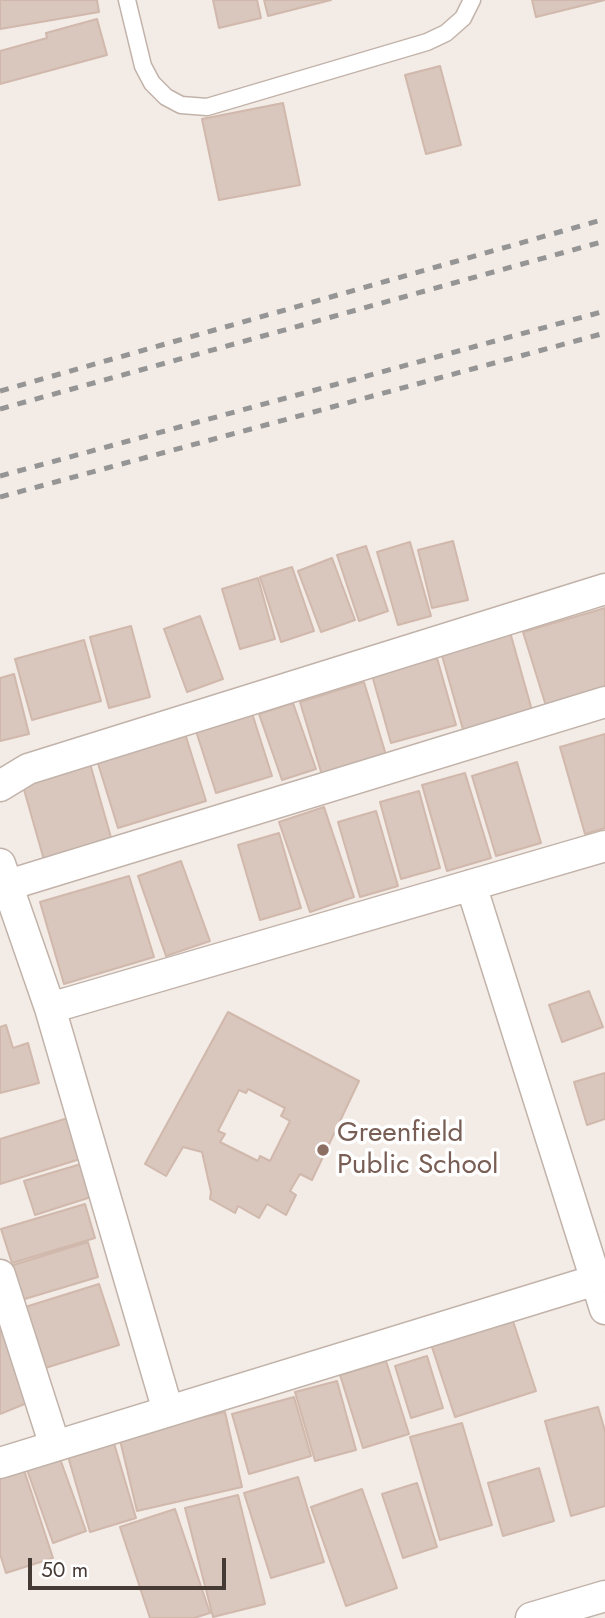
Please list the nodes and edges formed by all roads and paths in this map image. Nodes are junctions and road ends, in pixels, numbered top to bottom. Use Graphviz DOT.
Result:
graph roads {
  1 [pos="127,0"];
  2 [pos="472,0"];
  3 [pos="605,589"];
  4 [pos="605,702"];
  5 [pos="0,786"];
  6 [pos="605,846"];
  7 [pos="3,875"];
  8 [pos="471,885"];
  9 [pos="50,1008"];
  10 [pos="0,1275"];
  11 [pos="596,1280"];
  12 [pos="605,1309"];
  13 [pos="168,1411"];
  14 [pos="55,1447"];
  15 [pos="0,1463"];
  16 [pos="605,1596"];
  17 [pos="531,1618"];
  1 -- 2 [label="lane"];
  3 -- 5 [label="street"];
  4 -- 7 [label="street"];
  6 -- 8 [label="street"];
  7 -- 9 [label="street"];
  8 -- 9 [label="street"];
  8 -- 11 [label="street"];
  9 -- 13 [label="street"];
  10 -- 14 [label="street"];
  11 -- 12 [label="street"];
  11 -- 13 [label="street"];
  13 -- 14 [label="street"];
  14 -- 15 [label="street"];
  16 -- 17 [label="street"];
}
